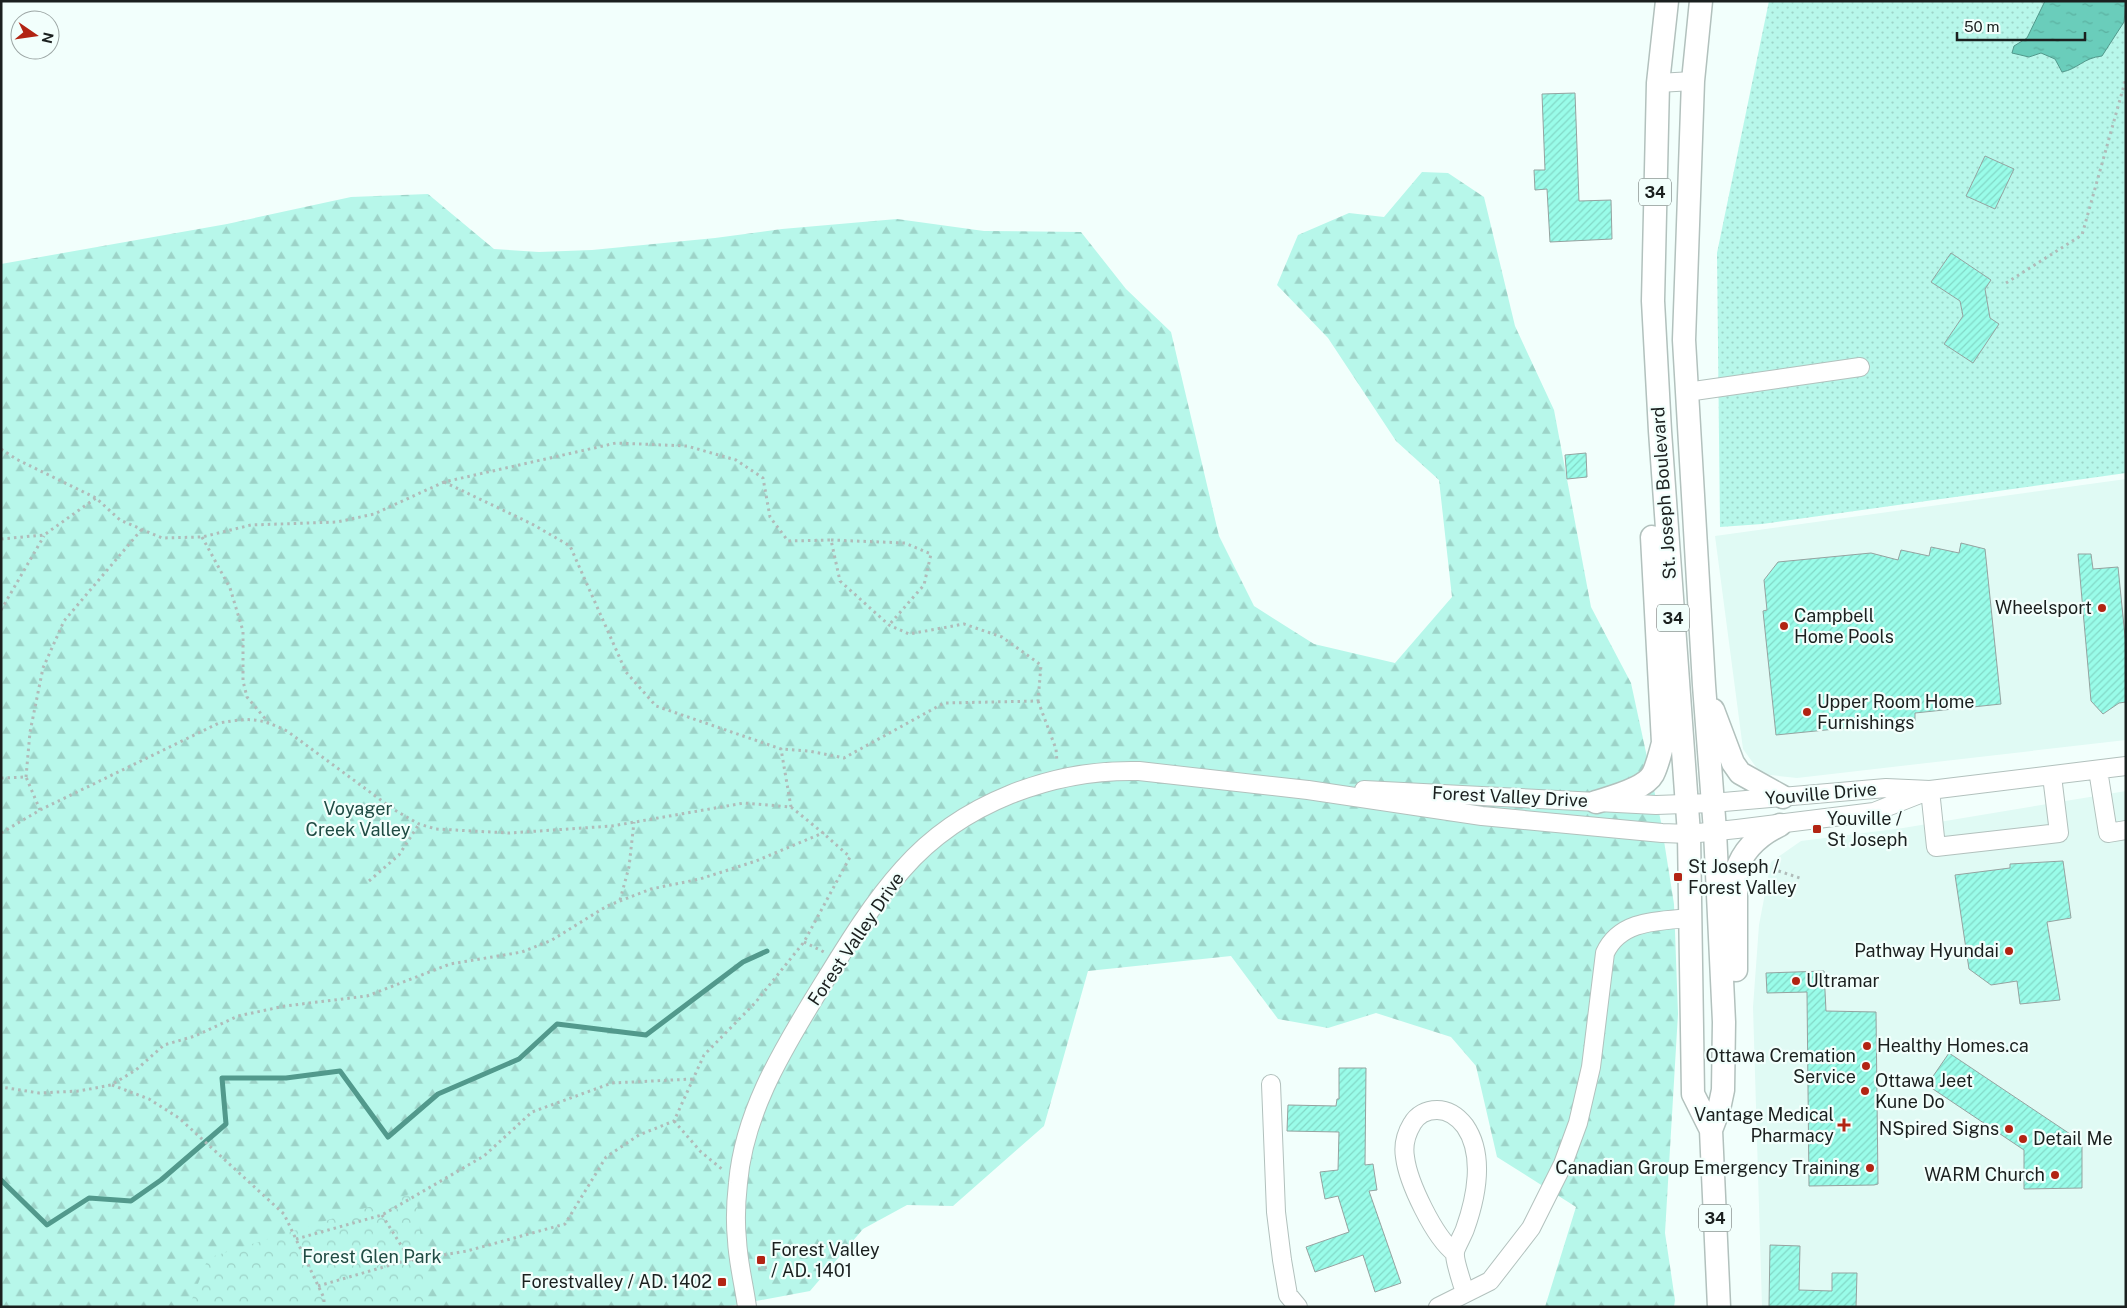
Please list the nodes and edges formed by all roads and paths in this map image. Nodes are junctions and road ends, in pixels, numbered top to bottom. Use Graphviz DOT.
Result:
graph roads {
  1 [pos="1667,1"];
  2 [pos="1700,1"];
  3 [pos="2126,78"];
  4 [pos="1693,81"];
  5 [pos="1658,83"];
  6 [pos="2006,283"];
  7 [pos="1653,301"];
  8 [pos="1860,367"];
  9 [pos="1687,392"];
  10 [pos="1,449"];
  11 [pos="444,482"];
  12 [pos="96,498"];
  13 [pos="142,529"];
  14 [pos="44,535"];
  15 [pos="202,537"];
  16 [pos="1,538"];
  17 [pos="831,540"];
  18 [pos="1,610"];
  19 [pos="889,625"];
  20 [pos="1704,685"];
  21 [pos="1038,701"];
  22 [pos="269,722"];
  23 [pos="781,749"];
  24 [pos="2126,766"];
  25 [pos="2098,770"];
  26 [pos="2052,776"];
  27 [pos="26,777"];
  28 [pos="1,778"];
  29 [pos="1059,779"];
  30 [pos="1308,790"];
  31 [pos="1930,790"];
  32 [pos="1783,796"];
  33 [pos="1596,802"];
  34 [pos="1712,803"];
  35 [pos="1686,804"];
  36 [pos="791,807"];
  37 [pos="40,810"];
  38 [pos="634,822"];
  39 [pos="419,824"];
  40 [pos="1780,825"];
  41 [pos="2126,830"];
  42 [pos="1715,831"];
  43 [pos="1,833"];
  44 [pos="823,833"];
  45 [pos="1689,834"];
  46 [pos="1757,862"];
  47 [pos="1800,878"];
  48 [pos="369,881"];
  49 [pos="620,901"];
  50 [pos="1690,918"];
  51 [pos="1724,1022"];
  52 [pos="693,1078"];
  53 [pos="1271,1084"];
  54 [pos="111,1085"];
  55 [pos="1,1087"];
  56 [pos="674,1121"];
  57 [pos="1711,1130"];
  58 [pos="738,1183"];
  59 [pos="382,1215"];
  60 [pos="296,1239"];
  61 [pos="1454,1253"];
  62 [pos="410,1260"];
  63 [pos="318,1286"];
  64 [pos="1466,1294"];
  65 [pos="324,1307"];
  66 [pos="747,1307"];
  67 [pos="1298,1307"];
  68 [pos="1438,1307"];
  69 [pos="1720,1307"];
  1 -- 5 [label="main road, St. Joseph Boulevard / 34"];
  2 -- 4 [label="main road, St. Joseph Boulevard / 34"];
  3 -- 6 [label="path"];
  4 -- 5 [label="street"];
  4 -- 9 [label="main road, St. Joseph Boulevard / 34"];
  5 -- 7 [label="main road, St. Joseph Boulevard / 34"];
  7 -- 33 [label="main road"];
  7 -- 35 [label="main road, St. Joseph Boulevard / 34"];
  8 -- 9 [label="street"];
  9 -- 20 [label="main road, St. Joseph Boulevard / 34"];
  10 -- 12 [label="path"];
  11 -- 15 [label="path"];
  11 -- 17 [label="path"];
  11 -- 23 [label="path"];
  12 -- 13 [label="path"];
  12 -- 14 [label="path"];
  13 -- 15 [label="path"];
  13 -- 27 [label="path"];
  14 -- 16 [label="path"];
  14 -- 18 [label="path"];
  15 -- 22 [label="path"];
  17 -- 19 [label="path"];
  17 -- 19 [label="path"];
  19 -- 21 [label="path"];
  20 -- 32 [label="main road"];
  20 -- 34 [label="main road, St. Joseph Boulevard / 34"];
  21 -- 23 [label="path"];
  21 -- 29 [label="path"];
  22 -- 37 [label="path"];
  22 -- 39 [label="path"];
  23 -- 36 [label="path"];
  24 -- 25 [label="street, Youville Drive"];
  25 -- 26 [label="street, Youville Drive"];
  25 -- 41 [label="street"];
  26 -- 31 [label="street, Youville Drive"];
  26 -- 31 [label="street"];
  27 -- 28 [label="path"];
  27 -- 37 [label="path"];
  29 -- 30 [label="street, Forest Valley Drive"];
  29 -- 58 [label="street, Forest Valley Drive"];
  30 -- 33 [label="street, Forest Valley Drive"];
  30 -- 45 [label="street, Forest Valley Drive"];
  31 -- 32 [label="street, Youville Drive"];
  31 -- 40 [label="street, Youville Drive"];
  32 -- 34 [label="street, Youville Drive"];
  33 -- 35 [label="street, Forest Valley Drive"];
  34 -- 35 [label="street, Forest Valley Drive"];
  34 -- 42 [label="main road, St. Joseph Boulevard / 34"];
  35 -- 45 [label="main road, St. Joseph Boulevard / 34"];
  36 -- 38 [label="path"];
  36 -- 44 [label="path"];
  37 -- 43 [label="path"];
  38 -- 39 [label="path"];
  38 -- 49 [label="path"];
  39 -- 48 [label="path"];
  40 -- 42 [label="street, Youville Drive"];
  40 -- 51 [label="main road"];
  42 -- 45 [label="street, Youville Drive"];
  42 -- 51 [label="main road, St. Joseph Boulevard / 34"];
  44 -- 49 [label="path"];
  44 -- 52 [label="path"];
  45 -- 50 [label="main road, St. Joseph Boulevard / 34"];
  46 -- 47 [label="path"];
  49 -- 54 [label="path"];
  50 -- 57 [label="main road, St. Joseph Boulevard / 34"];
  50 -- 64 [label="street"];
  51 -- 57 [label="main road, St. Joseph Boulevard / 34"];
  52 -- 56 [label="path"];
  52 -- 59 [label="path"];
  53 -- 67 [label="street"];
  54 -- 55 [label="path"];
  54 -- 60 [label="path"];
  56 -- 58 [label="path"];
  56 -- 62 [label="path"];
  57 -- 69 [label="main road, St. Joseph Boulevard / 34"];
  58 -- 66 [label="street, Forest Valley Drive"];
  59 -- 60 [label="path"];
  59 -- 62 [label="path"];
  60 -- 63 [label="path"];
  61 -- 61 [label="street"];
  61 -- 64 [label="street"];
  62 -- 63 [label="path"];
  63 -- 65 [label="path"];
  64 -- 68 [label="street"];
}
